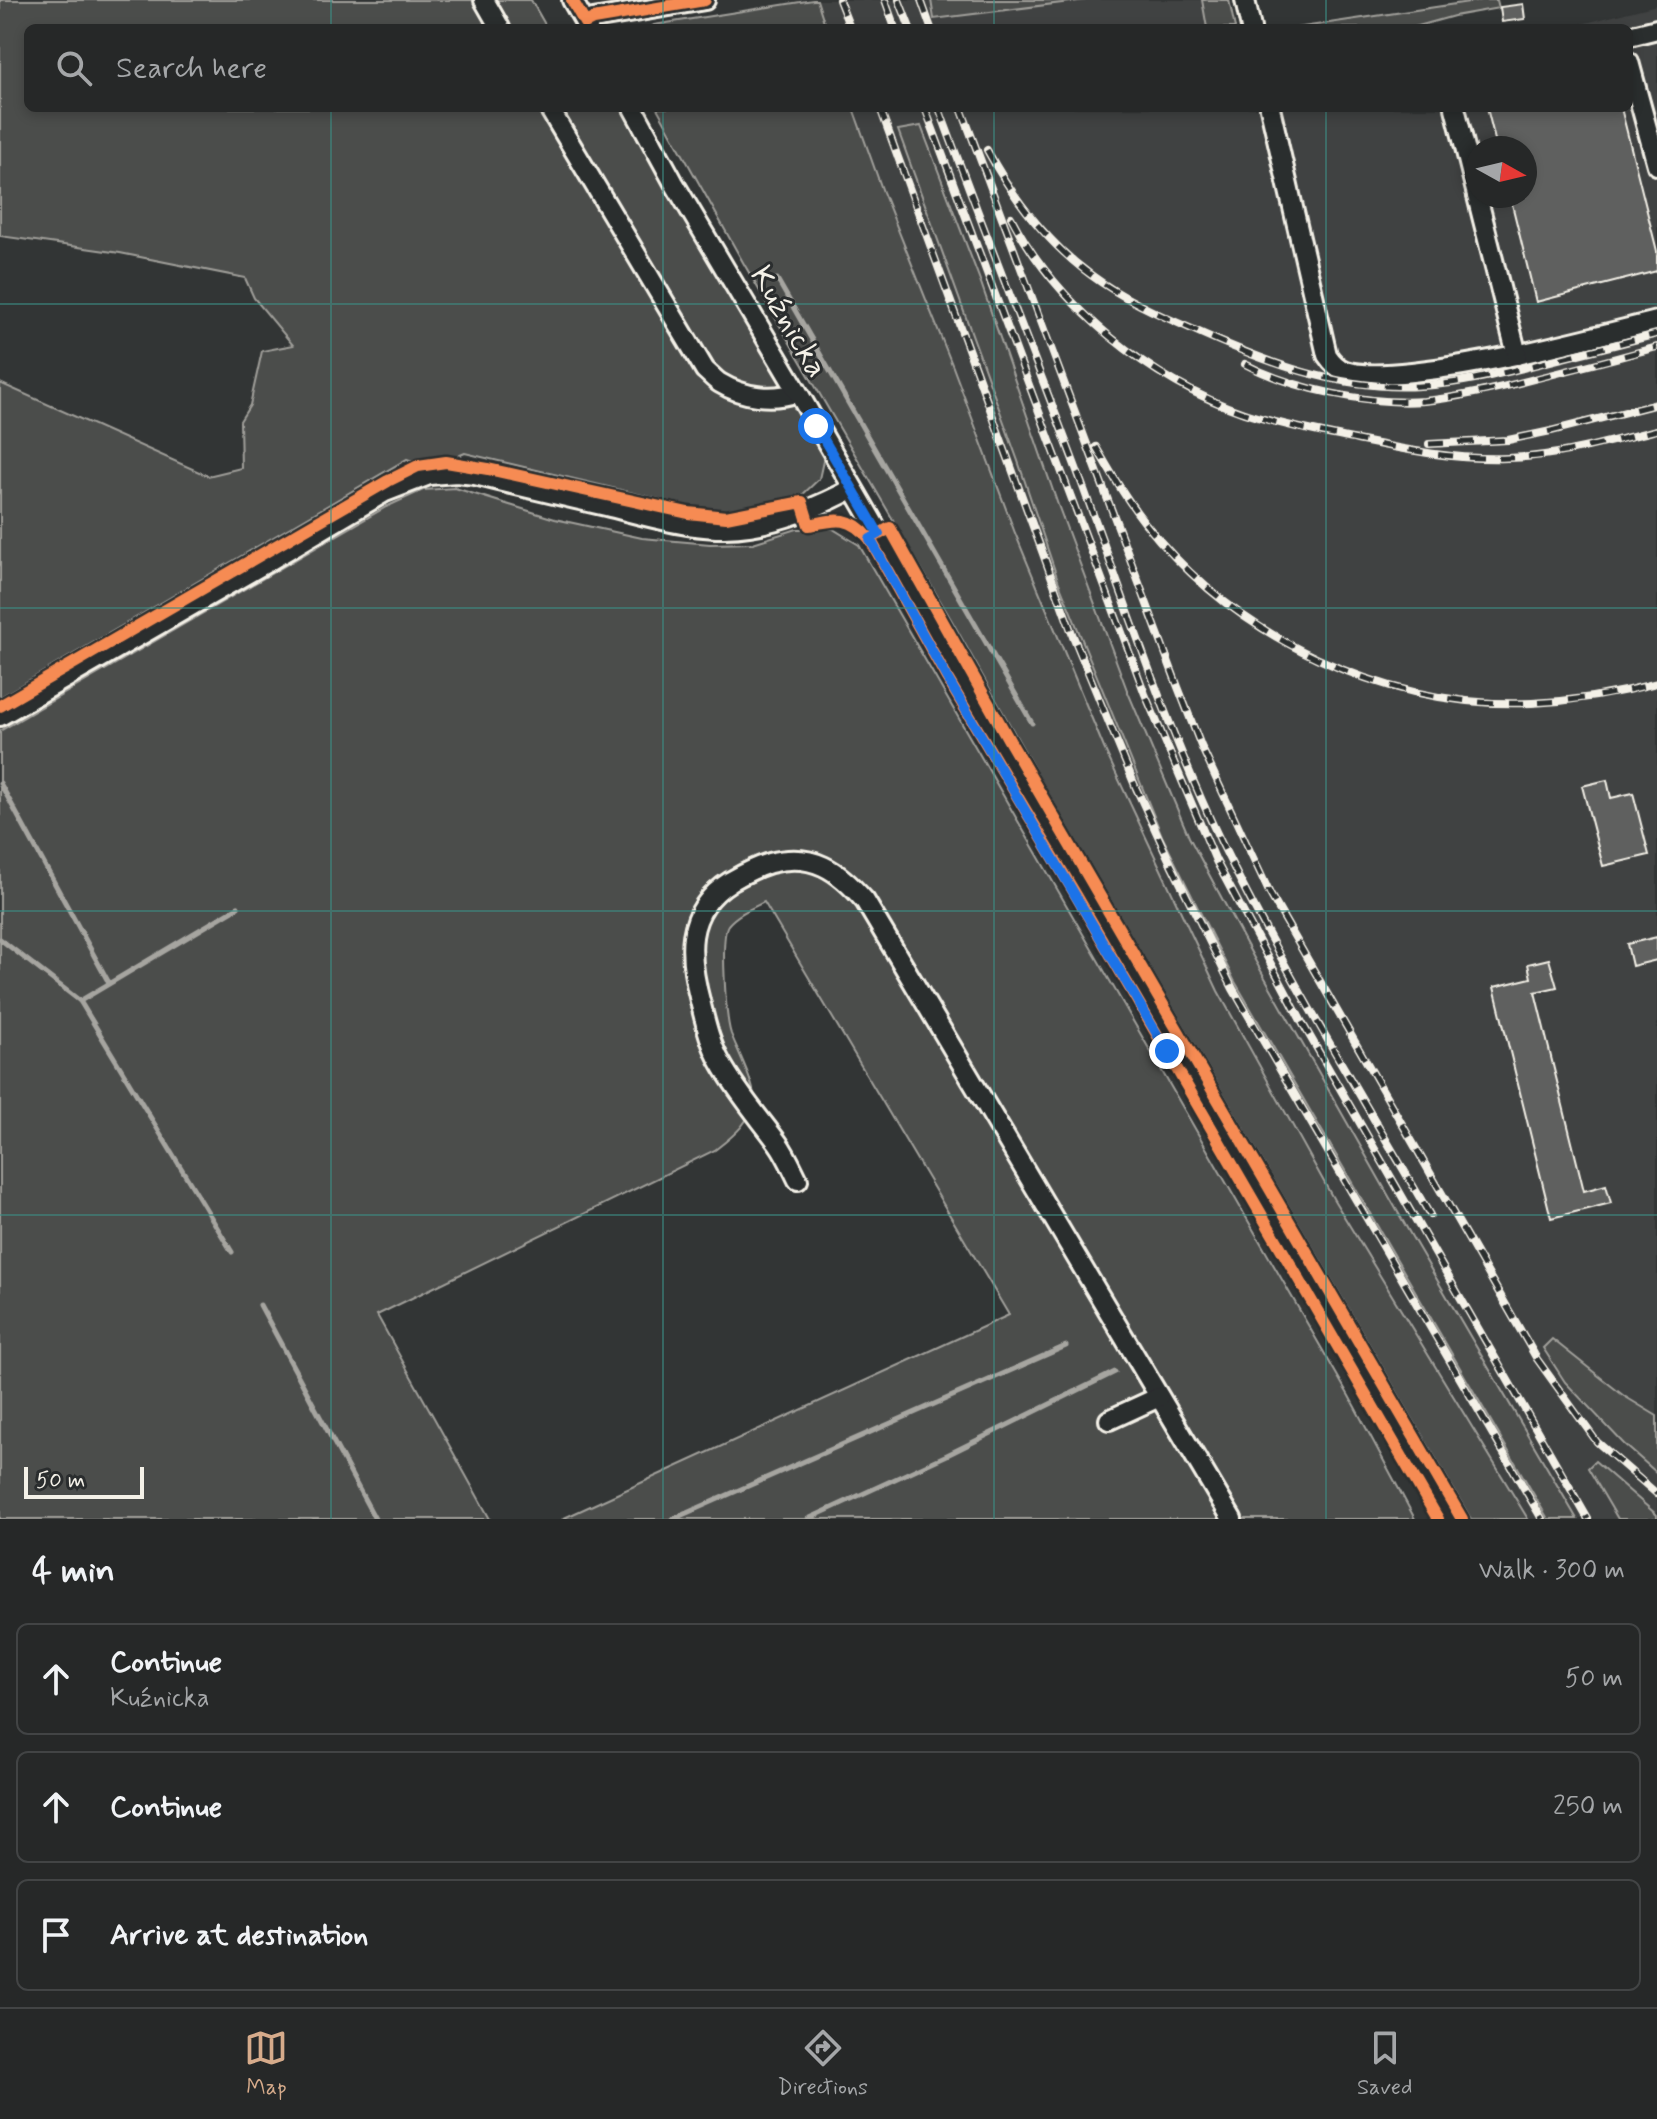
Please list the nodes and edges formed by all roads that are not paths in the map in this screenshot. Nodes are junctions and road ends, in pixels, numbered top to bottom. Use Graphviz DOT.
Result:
graph roads {
  1 [pos="484,0"];
  2 [pos="572,0"];
  3 [pos="705,0"];
  4 [pos="1245,0"];
  5 [pos="498,24"];
  6 [pos="586,24"];
  7 [pos="589,24"];
  8 [pos="1250,24"];
  9 [pos="1657,29"];
  10 [pos="1633,35"];
  11 [pos="1633,77"];
  12 [pos="551,112"];
  13 [pos="635,112"];
  14 [pos="1276,112"];
  15 [pos="1456,112"];
  16 [pos="1465,148"];
  17 [pos="1657,165"];
  18 [pos="1480,208"];
  19 [pos="1657,321"];
  20 [pos="1517,355"];
  21 [pos="797,392"];
  22 [pos="852,489"];
  23 [pos="0,716"];
  24 [pos="798,1180"];
  25 [pos="1159,1397"];
  26 [pos="1109,1420"];
  27 [pos="1232,1519"];
  28 [pos="1449,1519"];
  1 -- 5 [label="street"];
  2 -- 6 [label="street"];
  3 -- 7 [label="street"];
  4 -- 8 [label="street"];
  9 -- 10 [label="street"];
  11 -- 17 [label="street"];
  12 -- 21 [label="street"];
  13 -- 21 [label="street, Kuźnicka"];
  14 -- 20 [label="street"];
  15 -- 16 [label="street"];
  18 -- 20 [label="street"];
  19 -- 20 [label="street"];
  21 -- 22 [label="street, Kuźnicka"];
  22 -- 23 [label="street"];
  22 -- 28 [label="street, Kuźnicka"];
  24 -- 25 [label="street"];
  25 -- 26 [label="street"];
  25 -- 27 [label="street"];
}
